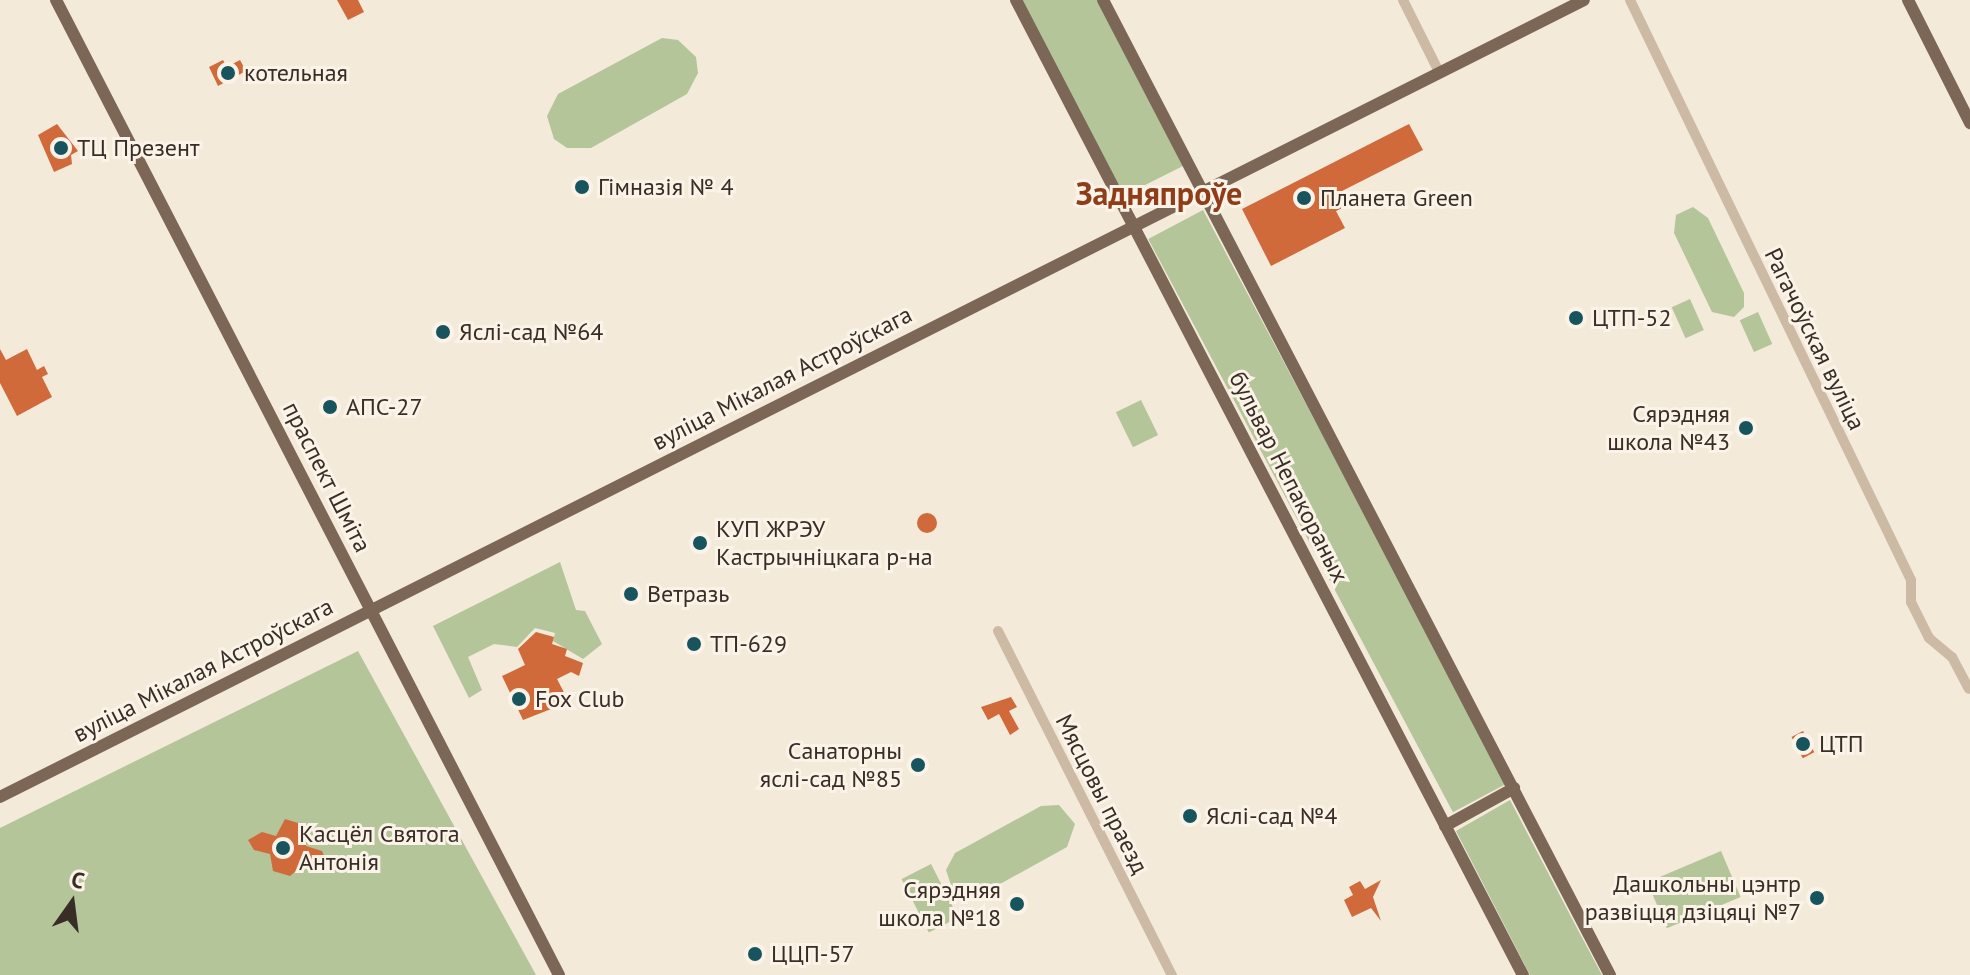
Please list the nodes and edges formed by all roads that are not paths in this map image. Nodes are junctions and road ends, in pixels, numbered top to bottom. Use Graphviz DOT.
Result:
graph roads {
  1 [pos="56,0"];
  2 [pos="1016,0"];
  3 [pos="1103,0"];
  4 [pos="1403,0"];
  5 [pos="1584,0"];
  6 [pos="1630,0"];
  7 [pos="1908,0"];
  8 [pos="1567,4"];
  9 [pos="1439,72"];
  10 [pos="1970,123"];
  11 [pos="1203,191"];
  12 [pos="1133,225"];
  13 [pos="371,610"];
  14 [pos="998,631"];
  15 [pos="1969,689"];
  16 [pos="1514,788"];
  17 [pos="0,797"];
  18 [pos="1445,826"];
  19 [pos="559,975"];
  20 [pos="1172,975"];
  21 [pos="1523,975"];
  22 [pos="1610,975"];
  1 -- 13 [label="main road, праспект Шміта"];
  2 -- 12 [label="main road, бульвар Непакораных"];
  3 -- 11 [label="main road"];
  4 -- 9 [label="street"];
  5 -- 8 [label="main road, вуліца Мікалая Астроўскага"];
  6 -- 15 [label="street, Рагачоўская вуліца"];
  7 -- 10 [label="main road"];
  8 -- 9 [label="main road, вуліца Мікалая Астроўскага"];
  9 -- 11 [label="main road, вуліца Мікалая Астроўскага"];
  11 -- 12 [label="main road, вуліца Мікалая Астроўскага"];
  11 -- 16 [label="main road"];
  12 -- 13 [label="main road, вуліца Мікалая Астроўскага"];
  12 -- 18 [label="main road, бульвар Непакораных"];
  13 -- 17 [label="main road, вуліца Мікалая Астроўскага"];
  13 -- 19 [label="main road, праспект Шміта"];
  14 -- 20 [label="street, Мясцовы праезд"];
  16 -- 18 [label="main road"];
  16 -- 22 [label="main road"];
  18 -- 21 [label="main road, бульвар Непакораных"];
}
